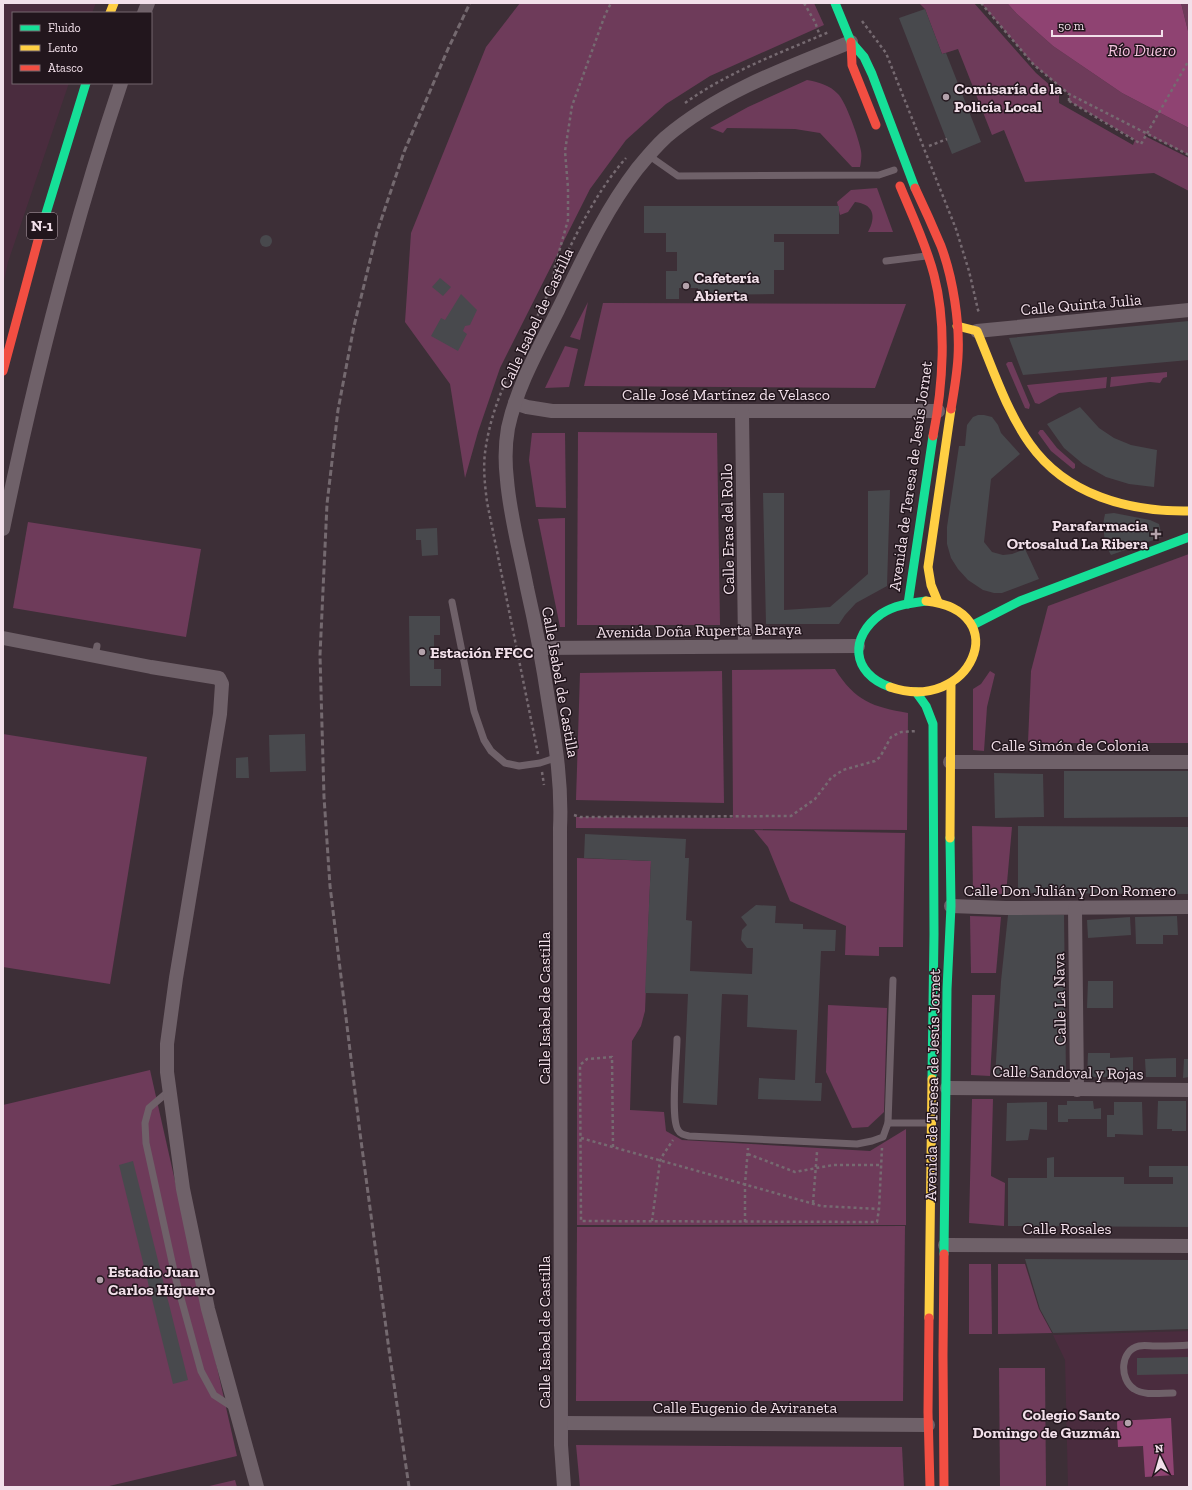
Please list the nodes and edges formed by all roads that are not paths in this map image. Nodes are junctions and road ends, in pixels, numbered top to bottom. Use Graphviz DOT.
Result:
graph roads {
  1 [pos="835,3"];
  2 [pos="851,42"];
  3 [pos="86,84"];
  4 [pos="121,84"];
  5 [pos="881,137"];
  6 [pos="648,155"];
  7 [pos="892,167"];
  8 [pos="928,256"];
  9 [pos="886,261"];
  10 [pos="1189,310"];
  11 [pos="956,326"];
  12 [pos="977,331"];
  13 [pos="3,371"];
  14 [pos="515,403"];
  15 [pos="742,411"];
  16 [pos="938,411"];
  17 [pos="1189,510"];
  18 [pos="3,529"];
  19 [pos="1189,537"];
  20 [pos="452,602"];
  21 [pos="938,602"];
  22 [pos="908,604"];
  23 [pos="973,625"];
  24 [pos="3,638"];
  25 [pos="745,646"];
  26 [pos="858,646"];
  27 [pos="540,648"];
  28 [pos="951,683"];
  29 [pos="916,692"];
  30 [pos="558,757"];
  31 [pos="950,762"];
  32 [pos="1189,762"];
  33 [pos="951,906"];
  34 [pos="1189,907"];
  35 [pos="1075,908"];
  36 [pos="893,980"];
  37 [pos="677,1039"];
  38 [pos="947,1088"];
  39 [pos="1077,1090"];
  40 [pos="1189,1090"];
  41 [pos="169,1092"];
  42 [pos="888,1123"];
  43 [pos="932,1123"];
  44 [pos="945,1245"];
  45 [pos="1189,1246"];
  46 [pos="1189,1345"];
  47 [pos="1173,1393"];
  48 [pos="236,1409"];
  49 [pos="562,1424"];
  50 [pos="928,1425"];
  51 [pos="257,1487"];
  52 [pos="564,1487"];
  53 [pos="930,1487"];
  54 [pos="944,1487"];
  1 -- 2 [label="main road"];
  2 -- 5 [label="main road"];
  2 -- 6 [label="street, Calle Isabel de Castilla"];
  2 -- 11 [label="main road, Avenida de Teresa de Jesús Jornet"];
  3 -- 13 [label="main road, N-1"];
  4 -- 18 [label="street"];
  6 -- 7 [label="lane"];
  6 -- 14 [label="street, Calle Isabel de Castilla"];
  7 -- 8 [label="main road, Avenida de Teresa de Jesús Jornet"];
  8 -- 9 [label="lane"];
  8 -- 16 [label="main road, Avenida de Teresa de Jesús Jornet"];
  10 -- 12 [label="street, Calle Quinta Julia"];
  11 -- 12 [label="main road"];
  11 -- 21 [label="main road, Avenida de Teresa de Jesús Jornet"];
  12 -- 17 [label="main road"];
  14 -- 15 [label="street, Calle José Martínez de Velasco"];
  14 -- 27 [label="street, Calle Isabel de Castilla"];
  15 -- 16 [label="street, Calle José Martínez de Velasco"];
  15 -- 25 [label="street, Calle Eras del Rollo"];
  16 -- 22 [label="main road, Avenida de Teresa de Jesús Jornet"];
  19 -- 23 [label="main road"];
  20 -- 30 [label="lane"];
  21 -- 22 [label="main road"];
  21 -- 23 [label="main road"];
  22 -- 26 [label="main road"];
  23 -- 28 [label="main road"];
  24 -- 41 [label="street"];
  25 -- 26 [label="street, Avenida Doña Ruperta Baraya"];
  25 -- 27 [label="street, Avenida Doña Ruperta Baraya"];
  26 -- 29 [label="main road"];
  27 -- 30 [label="street, Calle Isabel de Castilla"];
  28 -- 29 [label="main road"];
  28 -- 31 [label="main road, Avenida de Teresa de Jesús Jornet"];
  29 -- 43 [label="main road, Avenida de Teresa de Jesús Jornet"];
  30 -- 49 [label="street, Calle Isabel de Castilla"];
  31 -- 32 [label="street, Calle Simón de Colonia"];
  31 -- 33 [label="main road, Avenida de Teresa de Jesús Jornet"];
  33 -- 35 [label="street, Calle Don Julián y Don Romero"];
  33 -- 38 [label="main road, Avenida de Teresa de Jesús Jornet"];
  34 -- 35 [label="street, Calle Don Julián y Don Romero"];
  35 -- 39 [label="street, Calle La Nava"];
  36 -- 42 [label="lane"];
  37 -- 42 [label="lane"];
  38 -- 39 [label="street, Calle Sandoval y Rojas"];
  38 -- 44 [label="main road, Avenida de Teresa de Jesús Jornet"];
  39 -- 40 [label="street, Calle Sandoval y Rojas"];
  41 -- 48 [label="street"];
  41 -- 48 [label="lane"];
  42 -- 43 [label="lane"];
  43 -- 50 [label="main road, Avenida de Teresa de Jesús Jornet"];
  44 -- 45 [label="street, Calle Rosales"];
  44 -- 54 [label="main road, Avenida de Teresa de Jesús Jornet"];
  46 -- 47 [label="lane"];
  48 -- 51 [label="street"];
  49 -- 50 [label="street, Calle Eugenio de Aviraneta"];
  49 -- 52 [label="street, Calle Isabel de Castilla"];
  50 -- 53 [label="main road, Avenida de Teresa de Jesús Jornet"];
}
